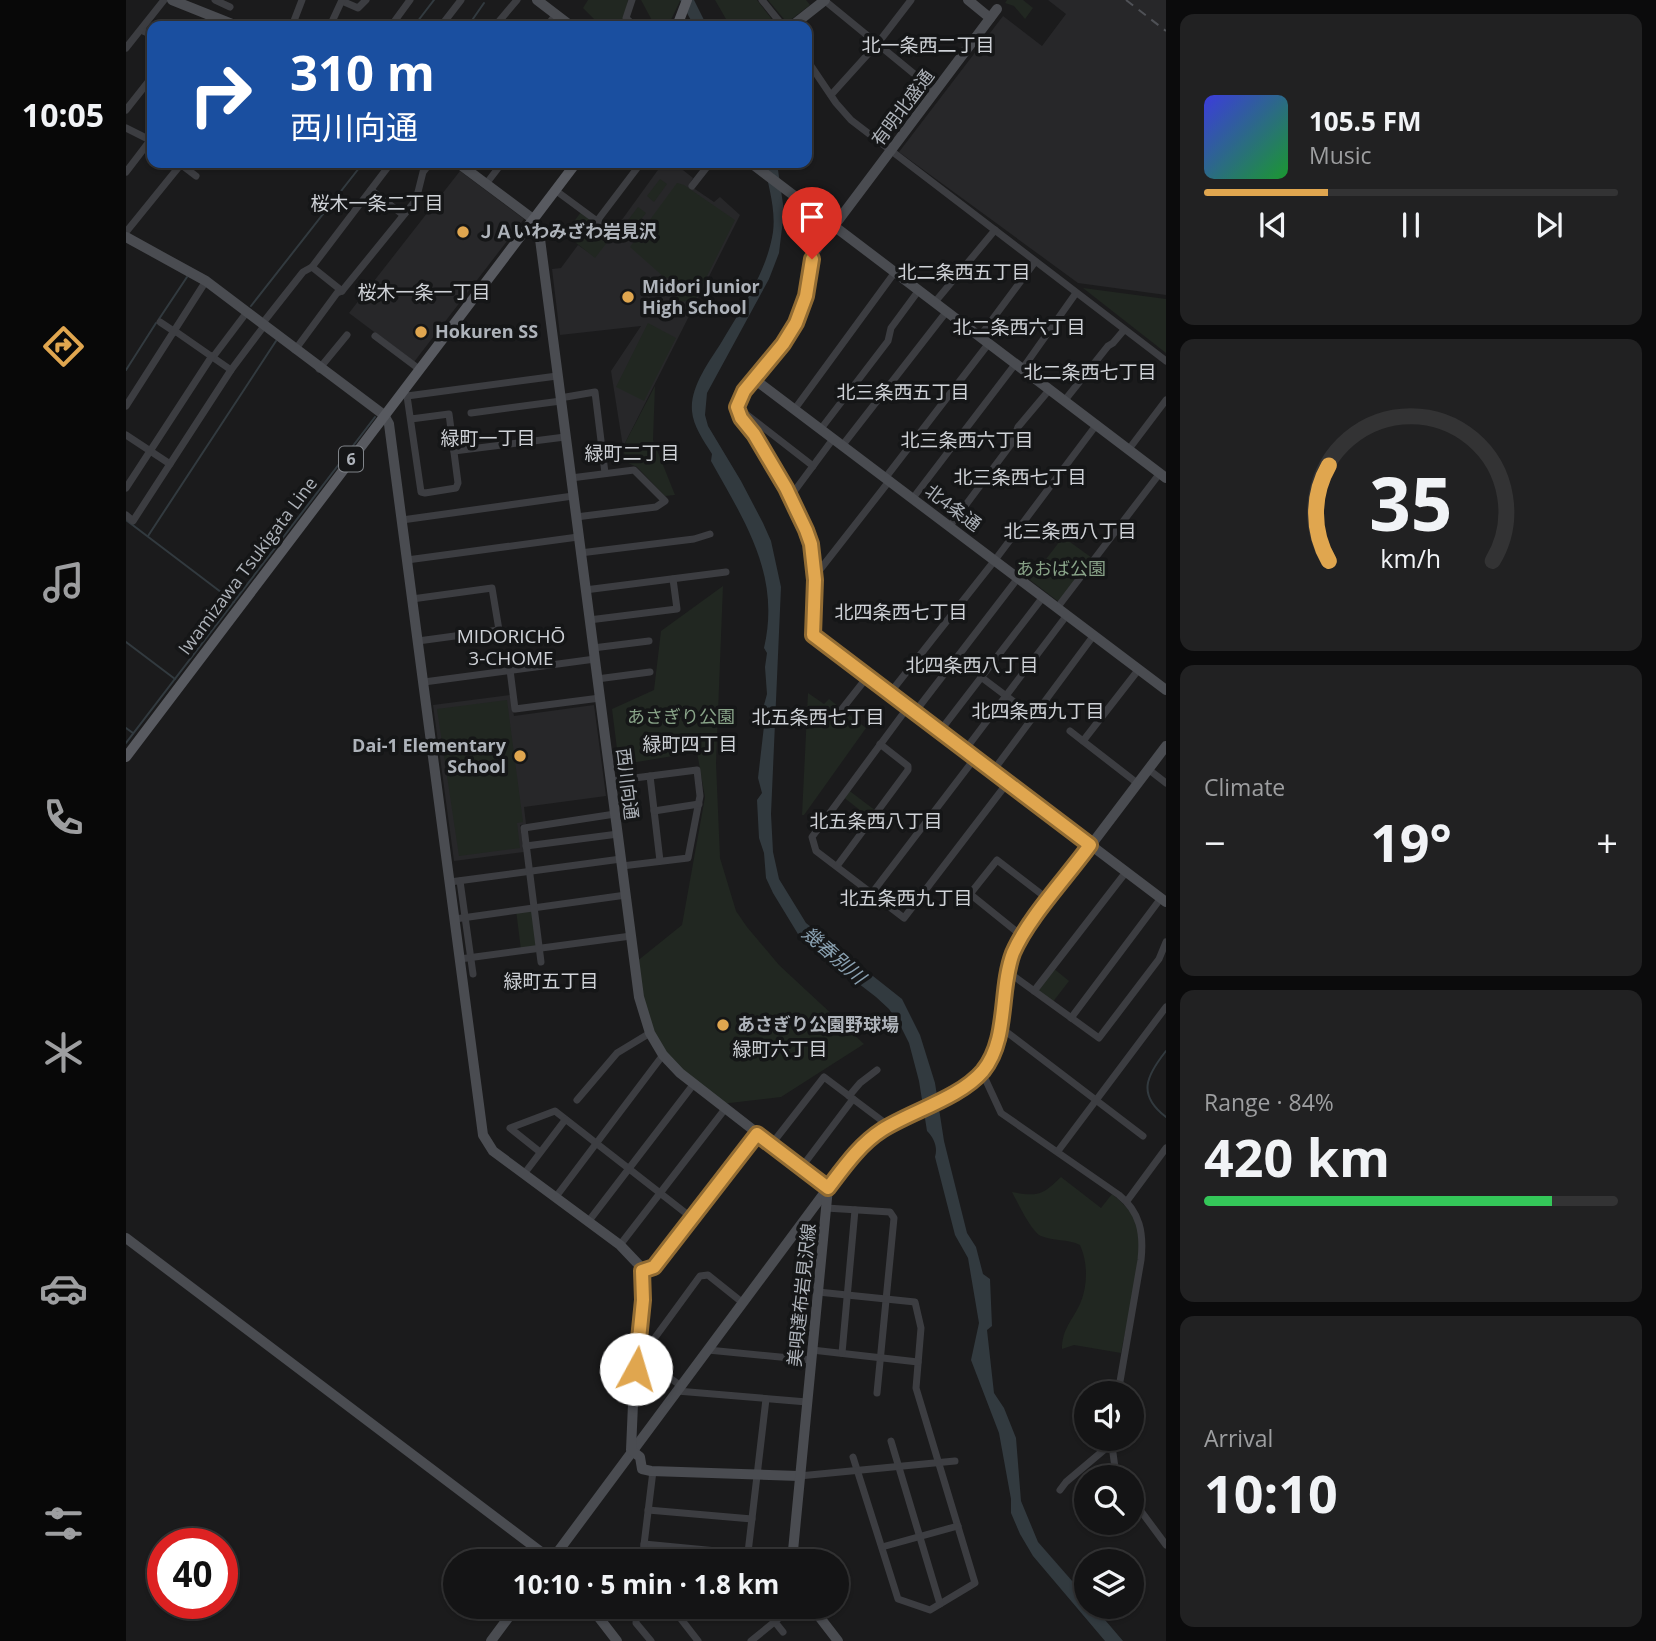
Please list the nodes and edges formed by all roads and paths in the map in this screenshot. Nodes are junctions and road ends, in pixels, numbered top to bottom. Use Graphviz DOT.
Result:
graph roads {
  1 [pos="164,0"];
  2 [pos="172,0"];
  3 [pos="215,0"];
  4 [pos="302,0"];
  5 [pos="342,0"];
  6 [pos="366,0"];
  7 [pos="410,0"];
  8 [pos="461,0"];
  9 [pos="517,0"];
  10 [pos="537,0"];
  11 [pos="632,0"];
  12 [pos="687,0"];
  13 [pos="762,0"];
  14 [pos="825,0"];
  15 [pos="911,0"];
  16 [pos="968,0"];
  17 [pos="230,7"];
  18 [pos="556,15"];
  19 [pos="148,21"];
  20 [pos="224,21"];
  21 [pos="294,21"];
  22 [pos="332,21"];
  23 [pos="395,21"];
  24 [pos="445,21"];
  25 [pos="499,21"];
  26 [pos="551,21"];
  27 [pos="564,21"];
  28 [pos="629,21"];
  29 [pos="679,21"];
  30 [pos="779,21"];
  31 [pos="798,21"];
  32 [pos="147,22"];
  33 [pos="141,30"];
  34 [pos="147,33"];
  35 [pos="877,43"];
  36 [pos="126,48"];
  37 [pos="812,67"];
  38 [pos="147,83"];
  39 [pos="935,91"];
  40 [pos="831,95"];
  41 [pos="126,110"];
  42 [pos="126,128"];
  43 [pos="147,138"];
  44 [pos="147,146"];
  45 [pos="890,150"];
  46 [pos="177,168"];
  47 [pos="187,168"];
  48 [pos="387,168"];
  49 [pos="426,168"];
  50 [pos="465,168"];
  51 [pos="498,168"];
  52 [pos="572,168"];
  53 [pos="637,168"];
  54 [pos="706,168"];
  55 [pos="758,168"];
  56 [pos="126,172"];
  57 [pos="196,176"];
  58 [pos="486,184"];
  59 [pos="692,186"];
  60 [pos="371,190"];
  61 [pos="555,190"];
  62 [pos="402,214"];
  63 [pos="533,219"];
  64 [pos="597,221"];
  65 [pos="834,226"];
  66 [pos="995,230"];
  67 [pos="126,234"];
  68 [pos="614,235"];
  69 [pos="1035,261"];
  70 [pos="312,267"];
  71 [pos="895,272"];
  72 [pos="206,281"];
  73 [pos="919,290"];
  74 [pos="342,291"];
  75 [pos="1076,293"];
  76 [pos="935,302"];
  77 [pos="947,311"];
  78 [pos="247,312"];
  79 [pos="160,322"];
  80 [pos="263,325"];
  81 [pos="1124,330"];
  82 [pos="175,331"];
  83 [pos="347,335"];
  84 [pos="375,336"];
  85 [pos="984,340"];
  86 [pos="295,349"];
  87 [pos="212,357"];
  88 [pos="1166,361"];
  89 [pos="1019,366"];
  90 [pos="319,369"];
  91 [pos="419,369"];
  92 [pos="232,370"];
  93 [pos="558,376"];
  94 [pos="754,379"];
  95 [pos="1050,389"];
  96 [pos="405,393"];
  97 [pos="560,399"];
  98 [pos="1065,400"];
  99 [pos="1166,400"];
  100 [pos="126,406"];
  101 [pos="794,410"];
  102 [pos="739,413"];
  103 [pos="471,414"];
  104 [pos="384,415"];
  105 [pos="411,419"];
  106 [pos="1097,424"];
  107 [pos="820,430"];
  108 [pos="126,435"];
  109 [pos="565,437"];
  110 [pos="833,439"];
  111 [pos="842,446"];
  112 [pos="1129,449"];
  113 [pos="150,451"];
  114 [pos="454,451"];
  115 [pos="170,464"];
  116 [pos="813,466"];
  117 [pos="605,473"];
  118 [pos="1163,475"];
  119 [pos="571,478"];
  120 [pos="888,478"];
  121 [pos="126,488"];
  122 [pos="573,496"];
  123 [pos="790,497"];
  124 [pos="913,498"];
  125 [pos="126,516"];
  126 [pos="576,517"];
  127 [pos="402,520"];
  128 [pos="950,526"];
  129 [pos="710,534"];
  130 [pos="578,537"];
  131 [pos="580,553"];
  132 [pos="407,560"];
  133 [pos="995,560"];
  134 [pos="726,572"];
  135 [pos="815,576"];
  136 [pos="1018,578"];
  137 [pos="673,579"];
  138 [pos="585,590"];
  139 [pos="1043,597"];
  140 [pos="412,598"];
  141 [pos="1058,608"];
  142 [pos="1067,615"];
  143 [pos="590,620"];
  144 [pos="813,635"];
  145 [pos="1094,635"];
  146 [pos="418,640"];
  147 [pos="649,641"];
  148 [pos="594,653"];
  149 [pos="1139,669"];
  150 [pos="510,670"];
  151 [pos="650,672"];
  152 [pos="868,676"];
  153 [pos="981,677"];
  154 [pos="597,678"];
  155 [pos="424,682"];
  156 [pos="1166,690"];
  157 [pos="890,694"];
  158 [pos="1006,696"];
  159 [pos="600,698"];
  160 [pos="842,709"];
  161 [pos="911,709"];
  162 [pos="1034,717"];
  163 [pos="940,731"];
  164 [pos="1070,731"];
  165 [pos="1083,741"];
  166 [pos="880,744"];
  167 [pos="1166,746"];
  168 [pos="965,750"];
  169 [pos="126,757"];
  170 [pos="975,758"];
  171 [pos="1148,769"];
  172 [pos="993,771"];
  173 [pos="650,776"];
  174 [pos="611,781"];
  175 [pos="1008,782"];
  176 [pos="1137,783"];
  177 [pos="1166,783"];
  178 [pos="698,804"];
  179 [pos="654,810"];
  180 [pos="615,814"];
  181 [pos="618,834"];
  182 [pos="1090,845"];
  183 [pos="526,846"];
  184 [pos="622,862"];
  185 [pos="660,862"];
  186 [pos="837,866"];
  187 [pos="529,872"];
  188 [pos="1126,872"];
  189 [pos="455,882"];
  190 [pos="872,893"];
  191 [pos="626,895"];
  192 [pos="1049,900"];
  193 [pos="1163,900"];
  194 [pos="534,908"];
  195 [pos="460,918"];
  196 [pos="631,936"];
  197 [pos="1022,936"];
  198 [pos="1166,942"];
  199 [pos="539,948"];
  200 [pos="466,958"];
  201 [pos="541,962"];
  202 [pos="1008,972"];
  203 [pos="473,974"];
  204 [pos="1034,991"];
  205 [pos="1166,1007"];
  206 [pos="1071,1017"];
  207 [pos="1000,1027"];
  208 [pos="650,1033"];
  209 [pos="663,1055"];
  210 [pos="877,1070"];
  211 [pos="982,1072"];
  212 [pos="694,1085"];
  213 [pos="851,1097"];
  214 [pos="577,1100"];
  215 [pos="1097,1100"];
  216 [pos="725,1109"];
  217 [pos="565,1119"];
  218 [pos="893,1124"];
  219 [pos="757,1134"];
  220 [pos="1143,1136"];
  221 [pos="596,1143"];
  222 [pos="771,1145"];
  223 [pos="1166,1148"];
  224 [pos="541,1152"];
  225 [pos="1058,1152"];
  226 [pos="801,1168"];
  227 [pos="629,1169"];
  228 [pos="524,1174"];
  229 [pos="828,1188"];
  230 [pos="660,1194"];
  231 [pos="555,1198"];
  232 [pos="1126,1201"];
  233 [pos="826,1208"];
  234 [pos="855,1210"];
  235 [pos="692,1218"];
  236 [pos="589,1222"];
  237 [pos="126,1238"];
  238 [pos="620,1245"];
  239 [pos="642,1271"];
  240 [pos="818,1292"];
  241 [pos="847,1295"];
  242 [pos="886,1299"];
  243 [pos="743,1303"];
  244 [pos="708,1350"];
  245 [pos="842,1353"];
  246 [pos="812,1355"];
  247 [pos="881,1357"];
  248 [pos="918,1362"];
  249 [pos="1120,1381"];
  250 [pos="679,1389"];
  251 [pos="877,1393"];
  252 [pos="766,1399"];
  253 [pos="807,1402"];
  254 [pos="891,1441"];
  255 [pos="631,1450"];
  256 [pos="1100,1451"];
  257 [pos="853,1457"];
  258 [pos="955,1461"];
  259 [pos="939,1462"];
  260 [pos="898,1467"];
  261 [pos="653,1471"];
  262 [pos="858,1471"];
  263 [pos="757,1475"];
  264 [pos="799,1476"];
  265 [pos="1060,1490"];
  266 [pos="648,1510"];
  267 [pos="1144,1515"];
  268 [pos="752,1519"];
  269 [pos="958,1526"];
  270 [pos="919,1536"];
  271 [pos="644,1544"];
  272 [pos="1166,1545"];
  273 [pos="882,1547"];
  274 [pos="536,1549"];
  275 [pos="561,1549"];
  276 [pos="643,1549"];
  277 [pos="684,1549"];
  278 [pos="749,1549"];
  279 [pos="793,1549"];
  280 [pos="940,1604"];
  281 [pos="507,1619"];
  282 [pos="600,1619"];
  283 [pos="636,1619"];
  284 [pos="681,1619"];
  285 [pos="773,1619"];
  286 [pos="779,1619"];
  287 [pos="820,1619"];
  288 [pos="775,1622"];
  289 [pos="783,1632"];
  290 [pos="491,1641"];
  291 [pos="617,1641"];
  292 [pos="651,1641"];
  293 [pos="698,1641"];
  294 [pos="751,1641"];
  295 [pos="838,1641"];
  1 -- 19 [label="street"];
  2 -- 20 [label="street"];
  3 -- 17 [label="street"];
  4 -- 21 [label="street"];
  5 -- 6 [label="street"];
  5 -- 22 [label="street"];
  7 -- 23 [label="street"];
  8 -- 24 [label="street"];
  9 -- 25 [label="street"];
  10 -- 18 [label="street"];
  11 -- 28 [label="street"];
  12 -- 29 [label="main road"];
  13 -- 30 [label="street"];
  14 -- 31 [label="street"];
  14 -- 35 [label="street"];
  15 -- 35 [label="street"];
  16 -- 39 [label="street, 有明北盛通"];
  18 -- 26 [label="street"];
  18 -- 27 [label="street"];
  32 -- 33 [label="street"];
  33 -- 34 [label="street"];
  33 -- 36 [label="street"];
  35 -- 39 [label="street"];
  35 -- 40 [label="street"];
  37 -- 40 [label="street"];
  38 -- 41 [label="street"];
  39 -- 45 [label="street, 有明北盛通"];
  40 -- 45 [label="street"];
  42 -- 43 [label="street"];
  44 -- 56 [label="street"];
  45 -- 65 [label="street, 有明北盛通"];
  45 -- 66 [label="street"];
  46 -- 67 [label="street"];
  47 -- 57 [label="street"];
  48 -- 60 [label="street"];
  49 -- 62 [label="street"];
  50 -- 58 [label="street"];
  51 -- 58 [label="street"];
  52 -- 61 [label="main road, Iwamizawa Tsukigata Line / 6"];
  53 -- 64 [label="street"];
  54 -- 59 [label="street"];
  55 -- 65 [label="street"];
  58 -- 63 [label="street"];
  60 -- 62 [label="street"];
  60 -- 70 [label="street"];
  61 -- 63 [label="main road, Iwamizawa Tsukigata Line / 6"];
  61 -- 64 [label="street"];
  62 -- 74 [label="street"];
  63 -- 91 [label="main road, Iwamizawa Tsukigata Line / 6"];
  63 -- 93 [label="street, 西川向通"];
  64 -- 68 [label="street"];
  65 -- 71 [label="street"];
  65 -- 94 [label="street"];
  66 -- 69 [label="street"];
  66 -- 76 [label="street"];
  67 -- 72 [label="street"];
  69 -- 75 [label="street"];
  69 -- 85 [label="street"];
  70 -- 74 [label="street"];
  70 -- 80 [label="street"];
  71 -- 73 [label="street"];
  71 -- 101 [label="street"];
  72 -- 78 [label="street"];
  72 -- 82 [label="street"];
  73 -- 76 [label="street"];
  73 -- 107 [label="street"];
  74 -- 86 [label="street"];
  75 -- 81 [label="street"];
  75 -- 89 [label="street"];
  76 -- 77 [label="street"];
  77 -- 85 [label="street"];
  77 -- 111 [label="street"];
  78 -- 80 [label="street"];
  78 -- 87 [label="street"];
  79 -- 82 [label="street"];
  80 -- 86 [label="street"];
  80 -- 92 [label="street"];
  81 -- 88 [label="street"];
  81 -- 98 [label="street"];
  82 -- 87 [label="street"];
  82 -- 100 [label="street"];
  83 -- 90 [label="street"];
  84 -- 91 [label="street"];
  85 -- 89 [label="street"];
  85 -- 120 [label="street"];
  86 -- 90 [label="street"];
  87 -- 92 [label="street"];
  87 -- 113 [label="street"];
  89 -- 95 [label="street"];
  89 -- 124 [label="street"];
  90 -- 104 [label="street"];
  91 -- 96 [label="main road, Iwamizawa Tsukigata Line / 6"];
  92 -- 115 [label="street"];
  93 -- 96 [label="street"];
  93 -- 97 [label="street, 西川向通"];
  94 -- 101 [label="street, 北4条通"];
  94 -- 102 [label="street"];
  95 -- 98 [label="street"];
  95 -- 128 [label="street"];
  96 -- 104 [label="main road, Iwamizawa Tsukigata Line / 6"];
  96 -- 105 [label="street"];
  97 -- 103 [label="street"];
  97 -- 109 [label="street, 西川向通"];
  97 -- 117 [label="street"];
  98 -- 106 [label="street"];
  99 -- 112 [label="street"];
  101 -- 107 [label="street, 北4条通"];
  102 -- 116 [label="street"];
  102 -- 123 [label="street"];
  104 -- 127 [label="street"];
  104 -- 169 [label="main road, Iwamizawa Tsukigata Line / 6"];
  105 -- 114 [label="street"];
  105 -- 114 [label="street"];
  106 -- 112 [label="street"];
  106 -- 133 [label="street"];
  107 -- 110 [label="street, 北4条通"];
  108 -- 113 [label="street"];
  109 -- 114 [label="street"];
  109 -- 119 [label="street, 西川向通"];
  110 -- 111 [label="street, 北4条通"];
  110 -- 116 [label="street"];
  111 -- 120 [label="street, 北4条通"];
  112 -- 118 [label="street"];
  113 -- 115 [label="street"];
  113 -- 121 [label="street"];
  115 -- 125 [label="street"];
  116 -- 123 [label="street"];
  117 -- 119 [label="street"];
  117 -- 126 [label="street"];
  118 -- 141 [label="street"];
  119 -- 122 [label="street, 西川向通"];
  120 -- 124 [label="street, 北4条通"];
  120 -- 135 [label="street"];
  122 -- 126 [label="street, 西川向通"];
  122 -- 127 [label="street"];
  123 -- 135 [label="street"];
  124 -- 128 [label="street, 北4条通"];
  126 -- 130 [label="street, 西川向通"];
  127 -- 132 [label="street"];
  128 -- 133 [label="street, 北4条通"];
  129 -- 131 [label="street"];
  130 -- 131 [label="street, 西川向通"];
  130 -- 132 [label="street"];
  131 -- 138 [label="street, 西川向通"];
  132 -- 140 [label="street"];
  133 -- 136 [label="street, 北4条通"];
  133 -- 157 [label="street"];
  134 -- 137 [label="street"];
  135 -- 144 [label="street"];
  136 -- 139 [label="street, 北4条通"];
  136 -- 161 [label="street"];
  137 -- 138 [label="street"];
  137 -- 143 [label="street"];
  138 -- 143 [label="street, 西川向通"];
  139 -- 141 [label="street, 北4条通"];
  139 -- 153 [label="street"];
  140 -- 146 [label="street"];
  140 -- 146 [label="street"];
  141 -- 142 [label="street, 北4条通"];
  142 -- 145 [label="street, 北4条通"];
  142 -- 158 [label="street"];
  143 -- 148 [label="street, 西川向通"];
  144 -- 152 [label="street"];
  145 -- 149 [label="street, 北4条通"];
  145 -- 162 [label="street"];
  146 -- 155 [label="street"];
  147 -- 148 [label="street"];
  148 -- 150 [label="street"];
  148 -- 154 [label="street, 西川向通"];
  149 -- 156 [label="street, 北4条通"];
  149 -- 165 [label="street"];
  150 -- 155 [label="street"];
  150 -- 159 [label="street"];
  151 -- 154 [label="street"];
  152 -- 157 [label="street"];
  152 -- 160 [label="street"];
  153 -- 158 [label="street"];
  153 -- 163 [label="street"];
  154 -- 159 [label="street, 西川向通"];
  155 -- 189 [label="street"];
  157 -- 161 [label="street"];
  158 -- 162 [label="street"];
  158 -- 168 [label="street"];
  159 -- 174 [label="street, 西川向通"];
  161 -- 163 [label="street"];
  161 -- 166 [label="street"];
  162 -- 172 [label="street"];
  163 -- 168 [label="street"];
  164 -- 165 [label="street"];
  165 -- 176 [label="street"];
  166 -- 186 [label="street"];
  166 -- 186 [label="street"];
  167 -- 171 [label="street"];
  168 -- 170 [label="street"];
  170 -- 172 [label="street"];
  170 -- 190 [label="street"];
  171 -- 176 [label="street"];
  171 -- 177 [label="street"];
  172 -- 175 [label="street"];
  173 -- 174 [label="street"];
  173 -- 178 [label="street"];
  173 -- 179 [label="street"];
  174 -- 180 [label="street, 西川向通"];
  175 -- 182 [label="street"];
  175 -- 190 [label="street"];
  176 -- 182 [label="street"];
  178 -- 179 [label="street"];
  178 -- 185 [label="street"];
  179 -- 185 [label="street"];
  180 -- 181 [label="street, 西川向通"];
  180 -- 183 [label="street"];
  181 -- 183 [label="street"];
  181 -- 184 [label="street, 西川向通"];
  182 -- 188 [label="street"];
  182 -- 192 [label="street"];
  183 -- 187 [label="street"];
  184 -- 185 [label="street"];
  184 -- 187 [label="street"];
  184 -- 191 [label="street, 西川向通"];
  186 -- 190 [label="street"];
  187 -- 189 [label="street"];
  187 -- 194 [label="street"];
  188 -- 193 [label="street"];
  188 -- 204 [label="street"];
  189 -- 195 [label="street"];
  191 -- 194 [label="street"];
  191 -- 196 [label="street, 西川向通"];
  192 -- 197 [label="street"];
  192 -- 197 [label="street"];
  193 -- 206 [label="street"];
  194 -- 195 [label="street"];
  194 -- 199 [label="street"];
  195 -- 200 [label="street"];
  196 -- 199 [label="street"];
  196 -- 208 [label="street, 西川向通"];
  197 -- 202 [label="street"];
  198 -- 206 [label="street"];
  199 -- 200 [label="street"];
  199 -- 201 [label="street"];
  200 -- 203 [label="street"];
  200 -- 228 [label="street"];
  202 -- 204 [label="street"];
  202 -- 207 [label="street"];
  204 -- 206 [label="street"];
  205 -- 215 [label="street"];
  207 -- 211 [label="street"];
  207 -- 215 [label="street"];
  208 -- 209 [label="street, 西川向通"];
  208 -- 214 [label="street"];
  209 -- 212 [label="street, 西川向通"];
  209 -- 221 [label="street"];
  210 -- 213 [label="street"];
  211 -- 218 [label="street"];
  211 -- 225 [label="street"];
  212 -- 216 [label="street, 西川向通"];
  212 -- 227 [label="street"];
  213 -- 218 [label="street"];
  213 -- 222 [label="street"];
  213 -- 226 [label="street"];
  215 -- 220 [label="street"];
  215 -- 225 [label="street"];
  216 -- 219 [label="street, 西川向通"];
  216 -- 230 [label="street"];
  217 -- 221 [label="street"];
  217 -- 224 [label="street"];
  217 -- 224 [label="street"];
  218 -- 229 [label="street"];
  219 -- 222 [label="street, 西川向通"];
  219 -- 235 [label="street"];
  221 -- 227 [label="street"];
  221 -- 231 [label="street"];
  222 -- 226 [label="street, 西川向通"];
  223 -- 232 [label="street"];
  224 -- 228 [label="street"];
  225 -- 232 [label="street"];
  226 -- 229 [label="street, 西川向通"];
  227 -- 230 [label="street"];
  227 -- 236 [label="street"];
  228 -- 231 [label="street"];
  229 -- 233 [label="street, 美唄達布岩見沢線"];
  229 -- 243 [label="street"];
  230 -- 235 [label="street"];
  230 -- 238 [label="street"];
  231 -- 236 [label="street"];
  232 -- 249 [label="street"];
  233 -- 234 [label="street"];
  233 -- 240 [label="street, 美唄達布岩見沢線"];
  234 -- 241 [label="street"];
  234 -- 242 [label="street"];
  235 -- 239 [label="street"];
  236 -- 238 [label="street"];
  237 -- 274 [label="street"];
  238 -- 239 [label="street"];
  239 -- 255 [label="street"];
  240 -- 241 [label="street"];
  240 -- 246 [label="street, 美唄達布岩見沢線"];
  241 -- 242 [label="street"];
  241 -- 245 [label="street"];
  242 -- 247 [label="street"];
  242 -- 248 [label="street"];
  243 -- 244 [label="street"];
  243 -- 250 [label="street"];
  244 -- 246 [label="street"];
  244 -- 250 [label="street"];
  245 -- 246 [label="street"];
  245 -- 247 [label="street"];
  246 -- 253 [label="street, 美唄達布岩見沢線"];
  247 -- 248 [label="street"];
  247 -- 251 [label="street"];
  248 -- 259 [label="street"];
  250 -- 252 [label="street"];
  250 -- 255 [label="street"];
  252 -- 253 [label="street"];
  252 -- 263 [label="street"];
  253 -- 264 [label="street, 美唄達布岩見沢線"];
  254 -- 260 [label="street"];
  255 -- 261 [label="street"];
  255 -- 275 [label="street"];
  256 -- 265 [label="street"];
  257 -- 262 [label="street"];
  258 -- 259 [label="street"];
  259 -- 260 [label="street"];
  259 -- 269 [label="street"];
  260 -- 262 [label="street"];
  260 -- 270 [label="street"];
  261 -- 263 [label="street"];
  261 -- 266 [label="street"];
  262 -- 264 [label="street"];
  262 -- 273 [label="street"];
  263 -- 264 [label="street"];
  263 -- 268 [label="street"];
  264 -- 279 [label="street, 美唄達布岩見沢線"];
  266 -- 268 [label="street"];
  266 -- 271 [label="street"];
  267 -- 272 [label="street"];
  268 -- 278 [label="street"];
  269 -- 270 [label="street"];
  269 -- 280 [label="street"];
  270 -- 273 [label="street"];
  270 -- 280 [label="street"];
  271 -- 276 [label="street"];
  271 -- 277 [label="street"];
  273 -- 280 [label="street"];
  281 -- 290 [label="street"];
  282 -- 291 [label="street"];
  283 -- 292 [label="street"];
  284 -- 293 [label="street"];
  285 -- 288 [label="street"];
  286 -- 288 [label="street"];
  287 -- 295 [label="street"];
  288 -- 289 [label="street"];
  288 -- 294 [label="street"];
}
